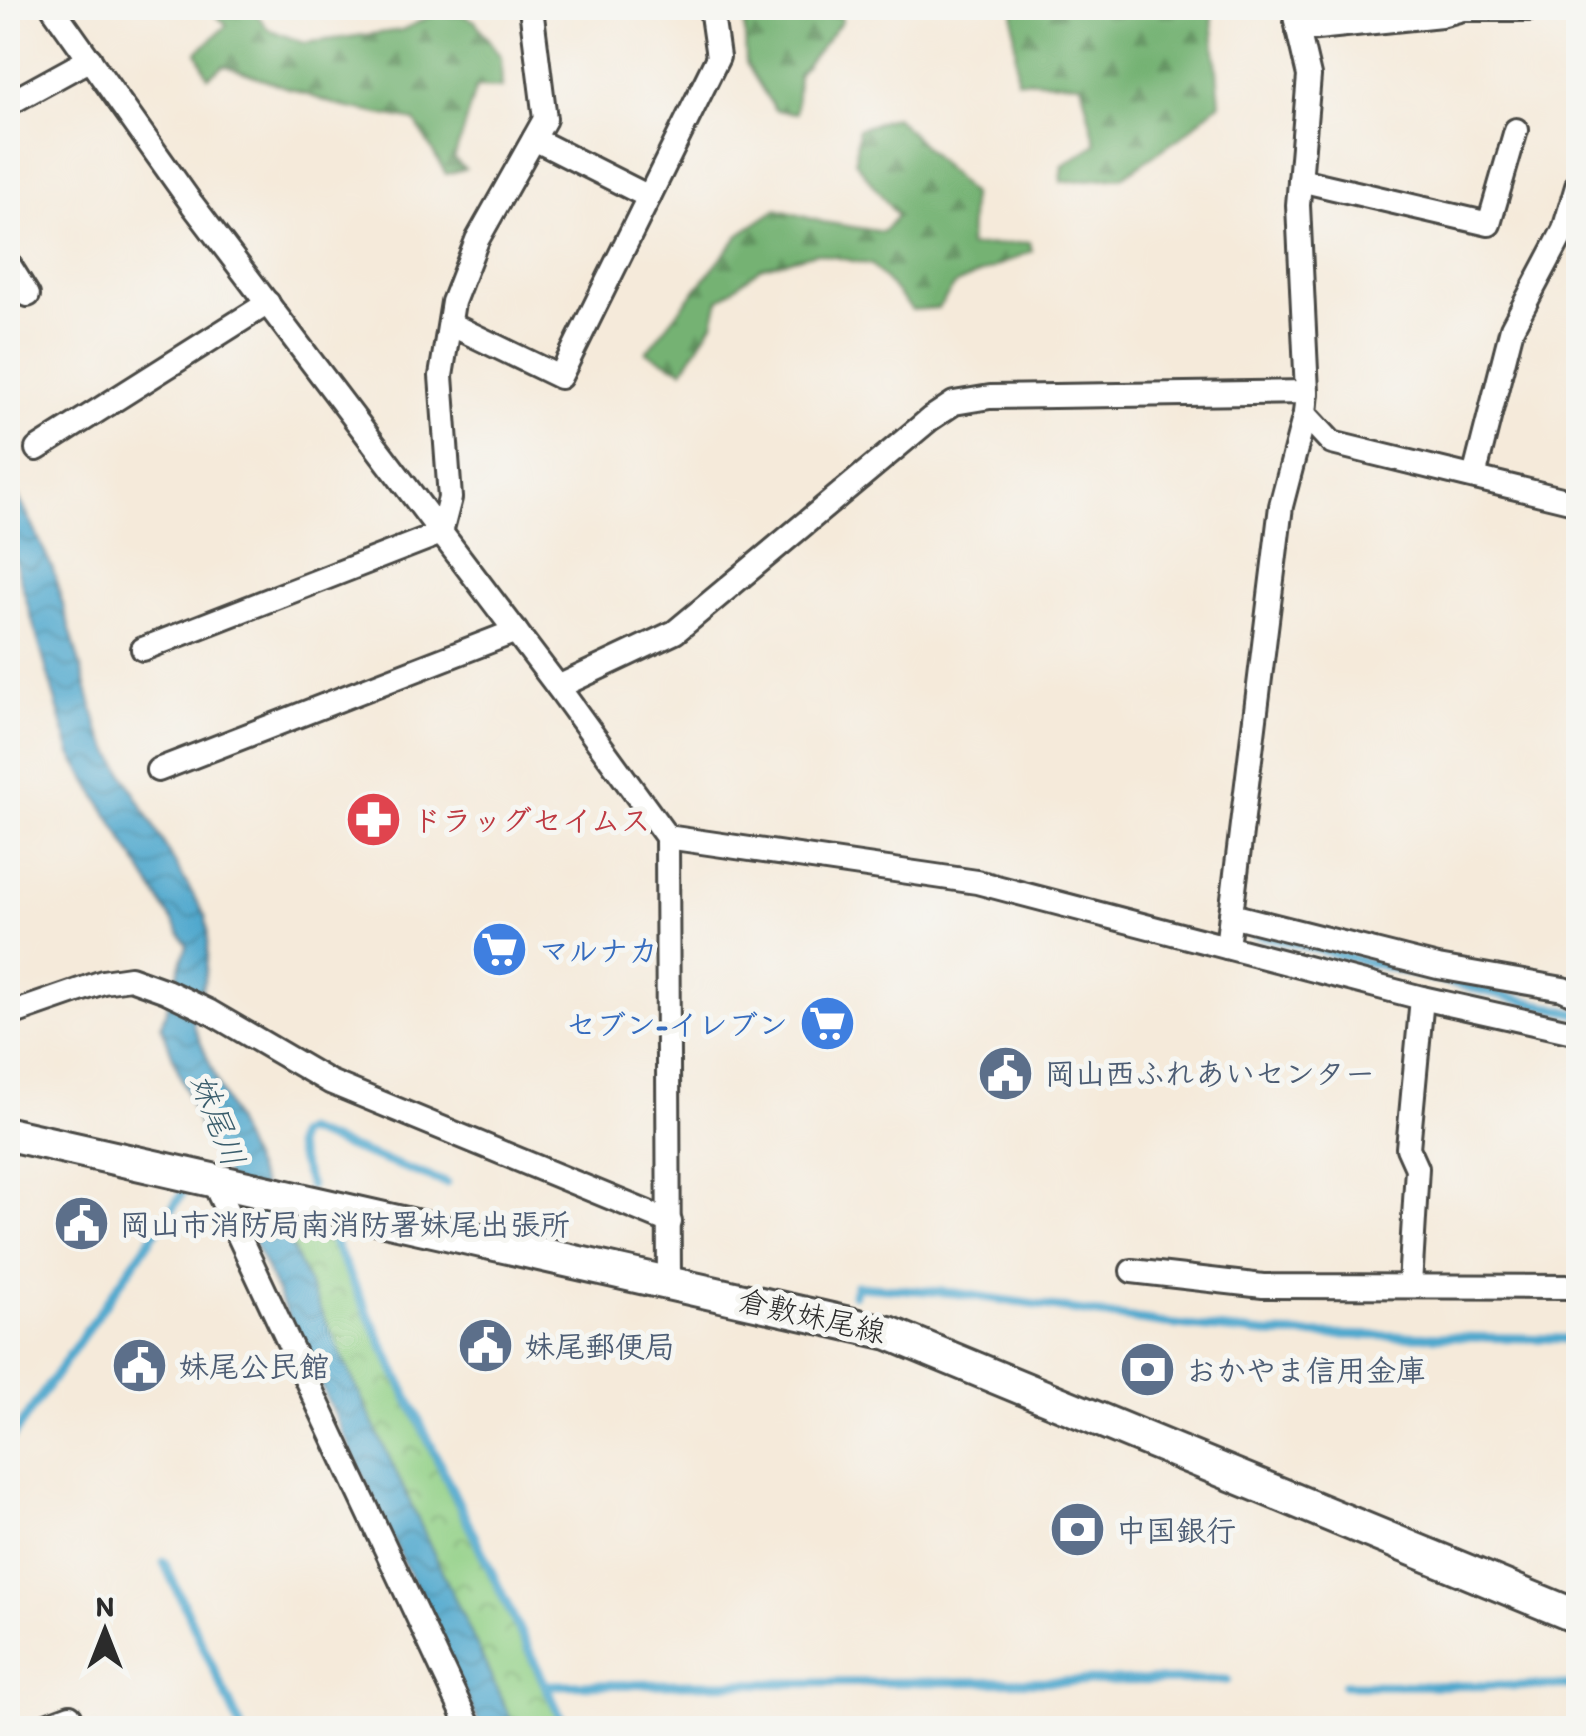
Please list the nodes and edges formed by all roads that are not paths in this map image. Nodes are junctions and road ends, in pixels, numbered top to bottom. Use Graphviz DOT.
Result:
graph roads {
  1 [pos="53,8"];
  2 [pos="531,8"];
  3 [pos="711,8"];
  4 [pos="1530,9"];
  5 [pos="1296,19"];
  6 [pos="90,59"];
  7 [pos="8,104"];
  8 [pos="1516,130"];
  9 [pos="534,139"];
  10 [pos="1300,180"];
  11 [pos="1578,183"];
  12 [pos="649,197"];
  13 [pos="8,263"];
  14 [pos="28,295"];
  15 [pos="268,303"];
  16 [pos="450,324"];
  17 [pos="1306,403"];
  18 [pos="37,449"];
  19 [pos="1474,477"];
  20 [pos="1578,502"];
  21 [pos="441,533"];
  22 [pos="516,631"];
  23 [pos="143,649"];
  24 [pos="558,686"];
  25 [pos="158,770"];
  26 [pos="667,838"];
  27 [pos="1231,914"];
  28 [pos="1226,947"];
  29 [pos="1578,996"];
  30 [pos="1422,998"];
  31 [pos="8,1015"];
  32 [pos="1578,1033"];
  33 [pos="8,1134"];
  34 [pos="219,1181"];
  35 [pos="670,1222"];
  36 [pos="1132,1271"];
  37 [pos="669,1283"];
  38 [pos="1410,1286"];
  39 [pos="1578,1287"];
  40 [pos="1578,1617"];
  41 [pos="70,1716"];
  42 [pos="460,1726"];
  43 [pos="38,1728"];
  1 -- 6 [label="street"];
  2 -- 9 [label="street"];
  3 -- 12 [label="street"];
  4 -- 5 [label="street"];
  5 -- 10 [label="street"];
  6 -- 7 [label="street"];
  6 -- 15 [label="street"];
  8 -- 10 [label="street"];
  9 -- 12 [label="street"];
  9 -- 16 [label="street"];
  10 -- 17 [label="street"];
  11 -- 19 [label="street"];
  12 -- 16 [label="street"];
  13 -- 14 [label="street"];
  15 -- 18 [label="street"];
  15 -- 21 [label="street"];
  16 -- 21 [label="street"];
  17 -- 19 [label="street"];
  17 -- 24 [label="street"];
  17 -- 27 [label="street"];
  19 -- 20 [label="street"];
  21 -- 22 [label="street"];
  21 -- 23 [label="street"];
  22 -- 24 [label="street"];
  22 -- 25 [label="street"];
  24 -- 26 [label="street"];
  26 -- 28 [label="street"];
  26 -- 35 [label="street"];
  27 -- 28 [label="street"];
  27 -- 29 [label="street"];
  28 -- 30 [label="street"];
  30 -- 32 [label="street"];
  30 -- 38 [label="street"];
  31 -- 35 [label="street"];
  33 -- 34 [label="main road, 倉敷妹尾線"];
  34 -- 37 [label="main road, 倉敷妹尾線"];
  34 -- 42 [label="street"];
  35 -- 37 [label="street"];
  36 -- 38 [label="street"];
  37 -- 40 [label="main road, 倉敷妹尾線"];
  38 -- 39 [label="street"];
  41 -- 43 [label="street"];
}
